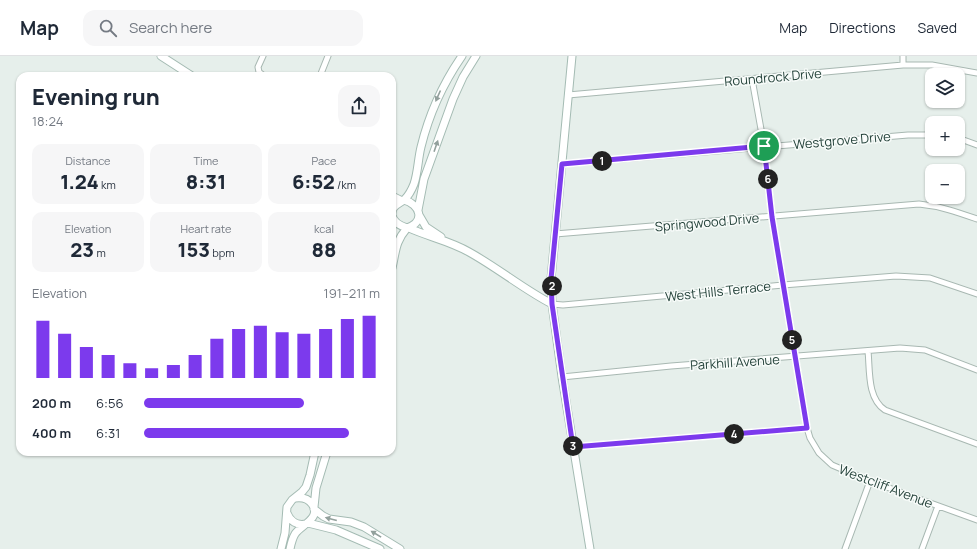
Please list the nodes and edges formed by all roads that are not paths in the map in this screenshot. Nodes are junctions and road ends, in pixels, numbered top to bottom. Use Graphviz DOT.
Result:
graph roads {
  1 [pos="161,56"];
  2 [pos="263,56"];
  3 [pos="328,56"];
  4 [pos="476,56"];
  5 [pos="572,56"];
  6 [pos="903,56"];
  7 [pos="460,59"];
  8 [pos="903,65"];
  9 [pos="468,69"];
  10 [pos="186,72"];
  11 [pos="259,72"];
  12 [pos="322,72"];
  13 [pos="977,73"];
  14 [pos="752,79"];
  15 [pos="568,95"];
  16 [pos="925,135"];
  17 [pos="965,141"];
  18 [pos="977,145"];
  19 [pos="764,146"];
  20 [pos="562,164"];
  21 [pos="396,198"];
  22 [pos="403,201"];
  23 [pos="396,205"];
  24 [pos="418,212"];
  25 [pos="772,217"];
  26 [pos="977,219"];
  27 [pos="396,220"];
  28 [pos="408,228"];
  29 [pos="555,234"];
  30 [pos="442,239"];
  31 [pos="396,245"];
  32 [pos="783,285"];
  33 [pos="977,294"];
  34 [pos="552,304"];
  35 [pos="868,351"];
  36 [pos="795,357"];
  37 [pos="977,370"];
  38 [pos="562,377"];
  39 [pos="807,428"];
  40 [pos="977,444"];
  41 [pos="573,447"];
  42 [pos="314,456"];
  43 [pos="326,456"];
  44 [pos="870,481"];
  45 [pos="295,498"];
  46 [pos="938,506"];
  47 [pos="314,508"];
  48 [pos="287,513"];
  49 [pos="977,520"];
  50 [pos="307,523"];
  51 [pos="281,549"];
  52 [pos="290,549"];
  53 [pos="380,549"];
  54 [pos="400,549"];
  55 [pos="589,549"];
  56 [pos="845,549"];
  57 [pos="922,549"];
  1 -- 10 [label="main road"];
  2 -- 11 [label="street"];
  3 -- 12 [label="street"];
  4 -- 9 [label="main road"];
  5 -- 15 [label="main road"];
  6 -- 8 [label="street"];
  7 -- 9 [label="main road"];
  7 -- 22 [label="main road, one-way"];
  8 -- 13 [label="street, Roundrock Drive"];
  8 -- 14 [label="street, Roundrock Drive"];
  24 -- 9 [label="main road, one-way"];
  14 -- 15 [label="street, Roundrock Drive"];
  14 -- 19 [label="street, Westcliff Avenue"];
  15 -- 20 [label="main road"];
  16 -- 19 [label="street, Westgrove Drive"];
  17 -- 18 [label="street"];
  19 -- 20 [label="street, Westgrove Drive"];
  19 -- 25 [label="street, Westcliff Avenue"];
  20 -- 29 [label="main road"];
  21 -- 22 [label="main road"];
  22 -- 23 [label="main road"];
  22 -- 24 [label="main road"];
  24 -- 28 [label="main road"];
  24 -- 30 [label="main road"];
  25 -- 26 [label="street, Springwood Drive"];
  25 -- 29 [label="street, Springwood Drive"];
  25 -- 32 [label="street, Westcliff Avenue"];
  27 -- 28 [label="main road"];
  28 -- 30 [label="main road"];
  28 -- 31 [label="main road"];
  29 -- 34 [label="main road"];
  30 -- 34 [label="main road"];
  32 -- 33 [label="street, West Hills Terrace"];
  32 -- 34 [label="street, West Hills Terrace"];
  32 -- 36 [label="street, Westcliff Avenue"];
  34 -- 38 [label="main road"];
  35 -- 36 [label="street, Parkhill Avenue"];
  35 -- 37 [label="street, Parkhill Avenue"];
  35 -- 40 [label="street"];
  36 -- 38 [label="street, Parkhill Avenue"];
  36 -- 39 [label="street, Westcliff Avenue"];
  38 -- 41 [label="main road"];
  39 -- 41 [label="street"];
  39 -- 44 [label="street, Westcliff Avenue"];
  41 -- 55 [label="main road"];
  42 -- 45 [label="main road"];
  43 -- 47 [label="main road"];
  44 -- 46 [label="street, Westcliff Avenue"];
  44 -- 56 [label="street"];
  45 -- 47 [label="main road"];
  45 -- 48 [label="main road"];
  46 -- 49 [label="street, Westcliff Avenue"];
  46 -- 57 [label="street"];
  47 -- 50 [label="main road"];
  54 -- 47 [label="main road, one-way"];
  48 -- 50 [label="main road"];
  48 -- 51 [label="main road"];
  50 -- 52 [label="main road"];
  50 -- 53 [label="main road"];
}
